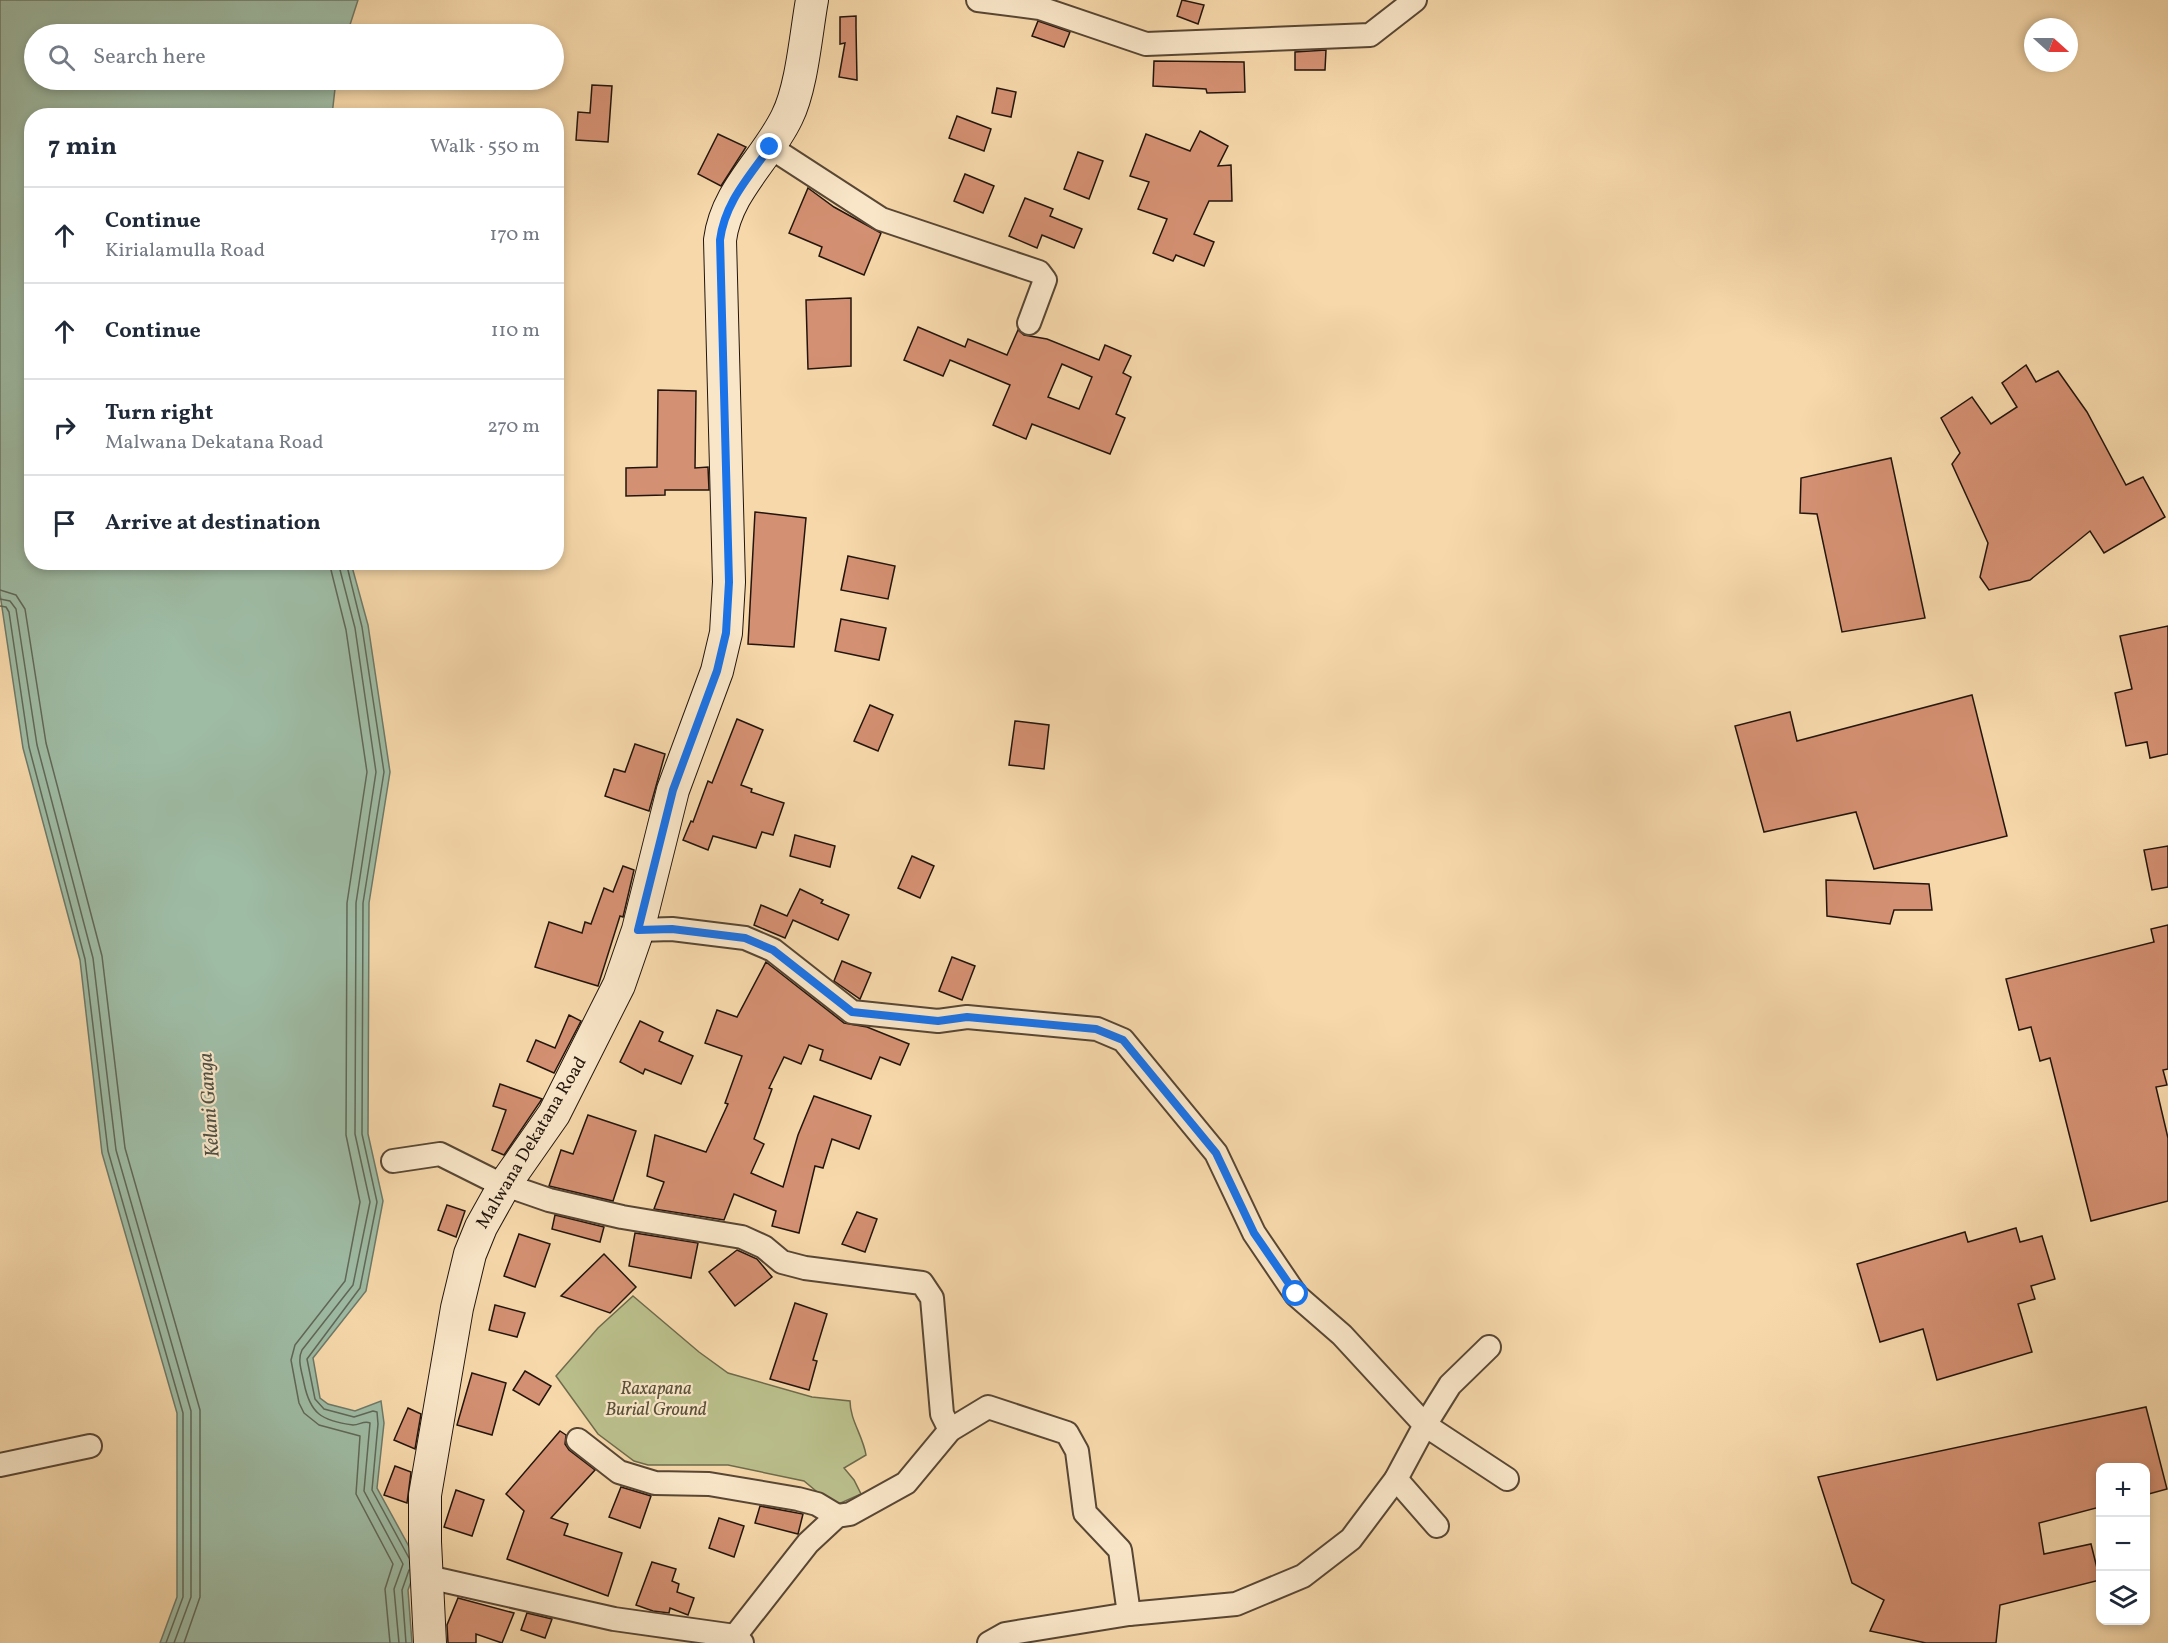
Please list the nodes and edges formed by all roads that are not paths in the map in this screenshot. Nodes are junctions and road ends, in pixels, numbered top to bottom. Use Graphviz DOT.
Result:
graph roads {
  1 [pos="812,0"];
  2 [pos="978,0"];
  3 [pos="1414,0"];
  4 [pos="770,147"];
  5 [pos="1029,324"];
  6 [pos="638,930"];
  7 [pos="393,1161"];
  8 [pos="505,1184"];
  9 [pos="1489,1347"];
  10 [pos="1425,1425"];
  11 [pos="950,1430"];
  12 [pos="578,1440"];
  13 [pos="90,1446"];
  14 [pos="0,1465"];
  15 [pos="1396,1479"];
  16 [pos="1507,1479"];
  17 [pos="837,1516"];
  18 [pos="1437,1526"];
  19 [pos="428,1577"];
  20 [pos="1129,1614"];
  21 [pos="739,1640"];
  22 [pos="430,1643"];
  23 [pos="989,1643"];
  1 -- 4 [label="main road, Malwana Dekatana Road"];
  2 -- 3 [label="street"];
  4 -- 5 [label="street"];
  4 -- 6 [label="main road, Malwana Dekatana Road"];
  6 -- 8 [label="main road, Malwana Dekatana Road"];
  6 -- 10 [label="street"];
  7 -- 8 [label="street"];
  8 -- 11 [label="street"];
  8 -- 19 [label="main road, Malwana Dekatana Road"];
  9 -- 10 [label="street"];
  10 -- 15 [label="street"];
  10 -- 16 [label="street"];
  11 -- 17 [label="street"];
  11 -- 20 [label="street"];
  12 -- 17 [label="street"];
  13 -- 14 [label="street"];
  15 -- 18 [label="street"];
  15 -- 20 [label="street"];
  17 -- 21 [label="street"];
  19 -- 21 [label="street"];
  19 -- 22 [label="main road, Malwana Dekatana Road"];
  20 -- 23 [label="street"];
}
